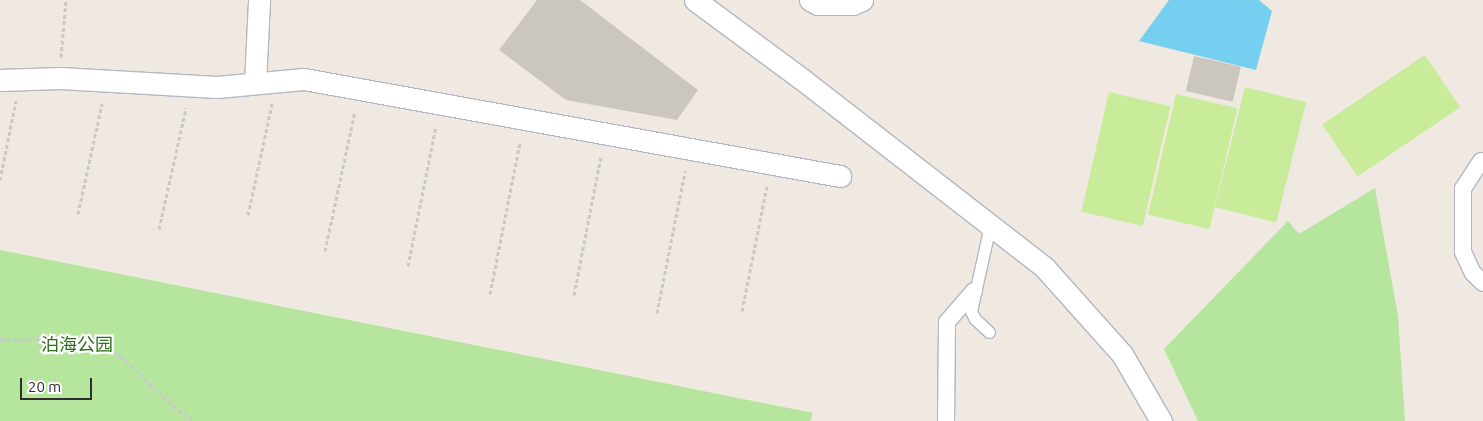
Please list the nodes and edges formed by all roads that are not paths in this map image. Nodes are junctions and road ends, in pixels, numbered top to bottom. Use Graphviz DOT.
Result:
graph roads {
  1 [pos="258,0"];
  2 [pos="695,0"];
  3 [pos="810,0"];
  4 [pos="862,0"];
  5 [pos="10,79"];
  6 [pos="255,83"];
  7 [pos="1481,161"];
  8 [pos="840,176"];
  9 [pos="990,225"];
  10 [pos="1483,283"];
  11 [pos="974,291"];
  12 [pos="989,332"];
  13 [pos="946,421"];
  14 [pos="1161,421"];
  1 -- 6 [label="street"];
  2 -- 9 [label="street"];
  3 -- 4 [label="street"];
  5 -- 6 [label="street"];
  6 -- 8 [label="street"];
  7 -- 10 [label="street"];
  9 -- 11 [label="lane"];
  9 -- 14 [label="street"];
  11 -- 12 [label="lane"];
  11 -- 13 [label="street"];
}
